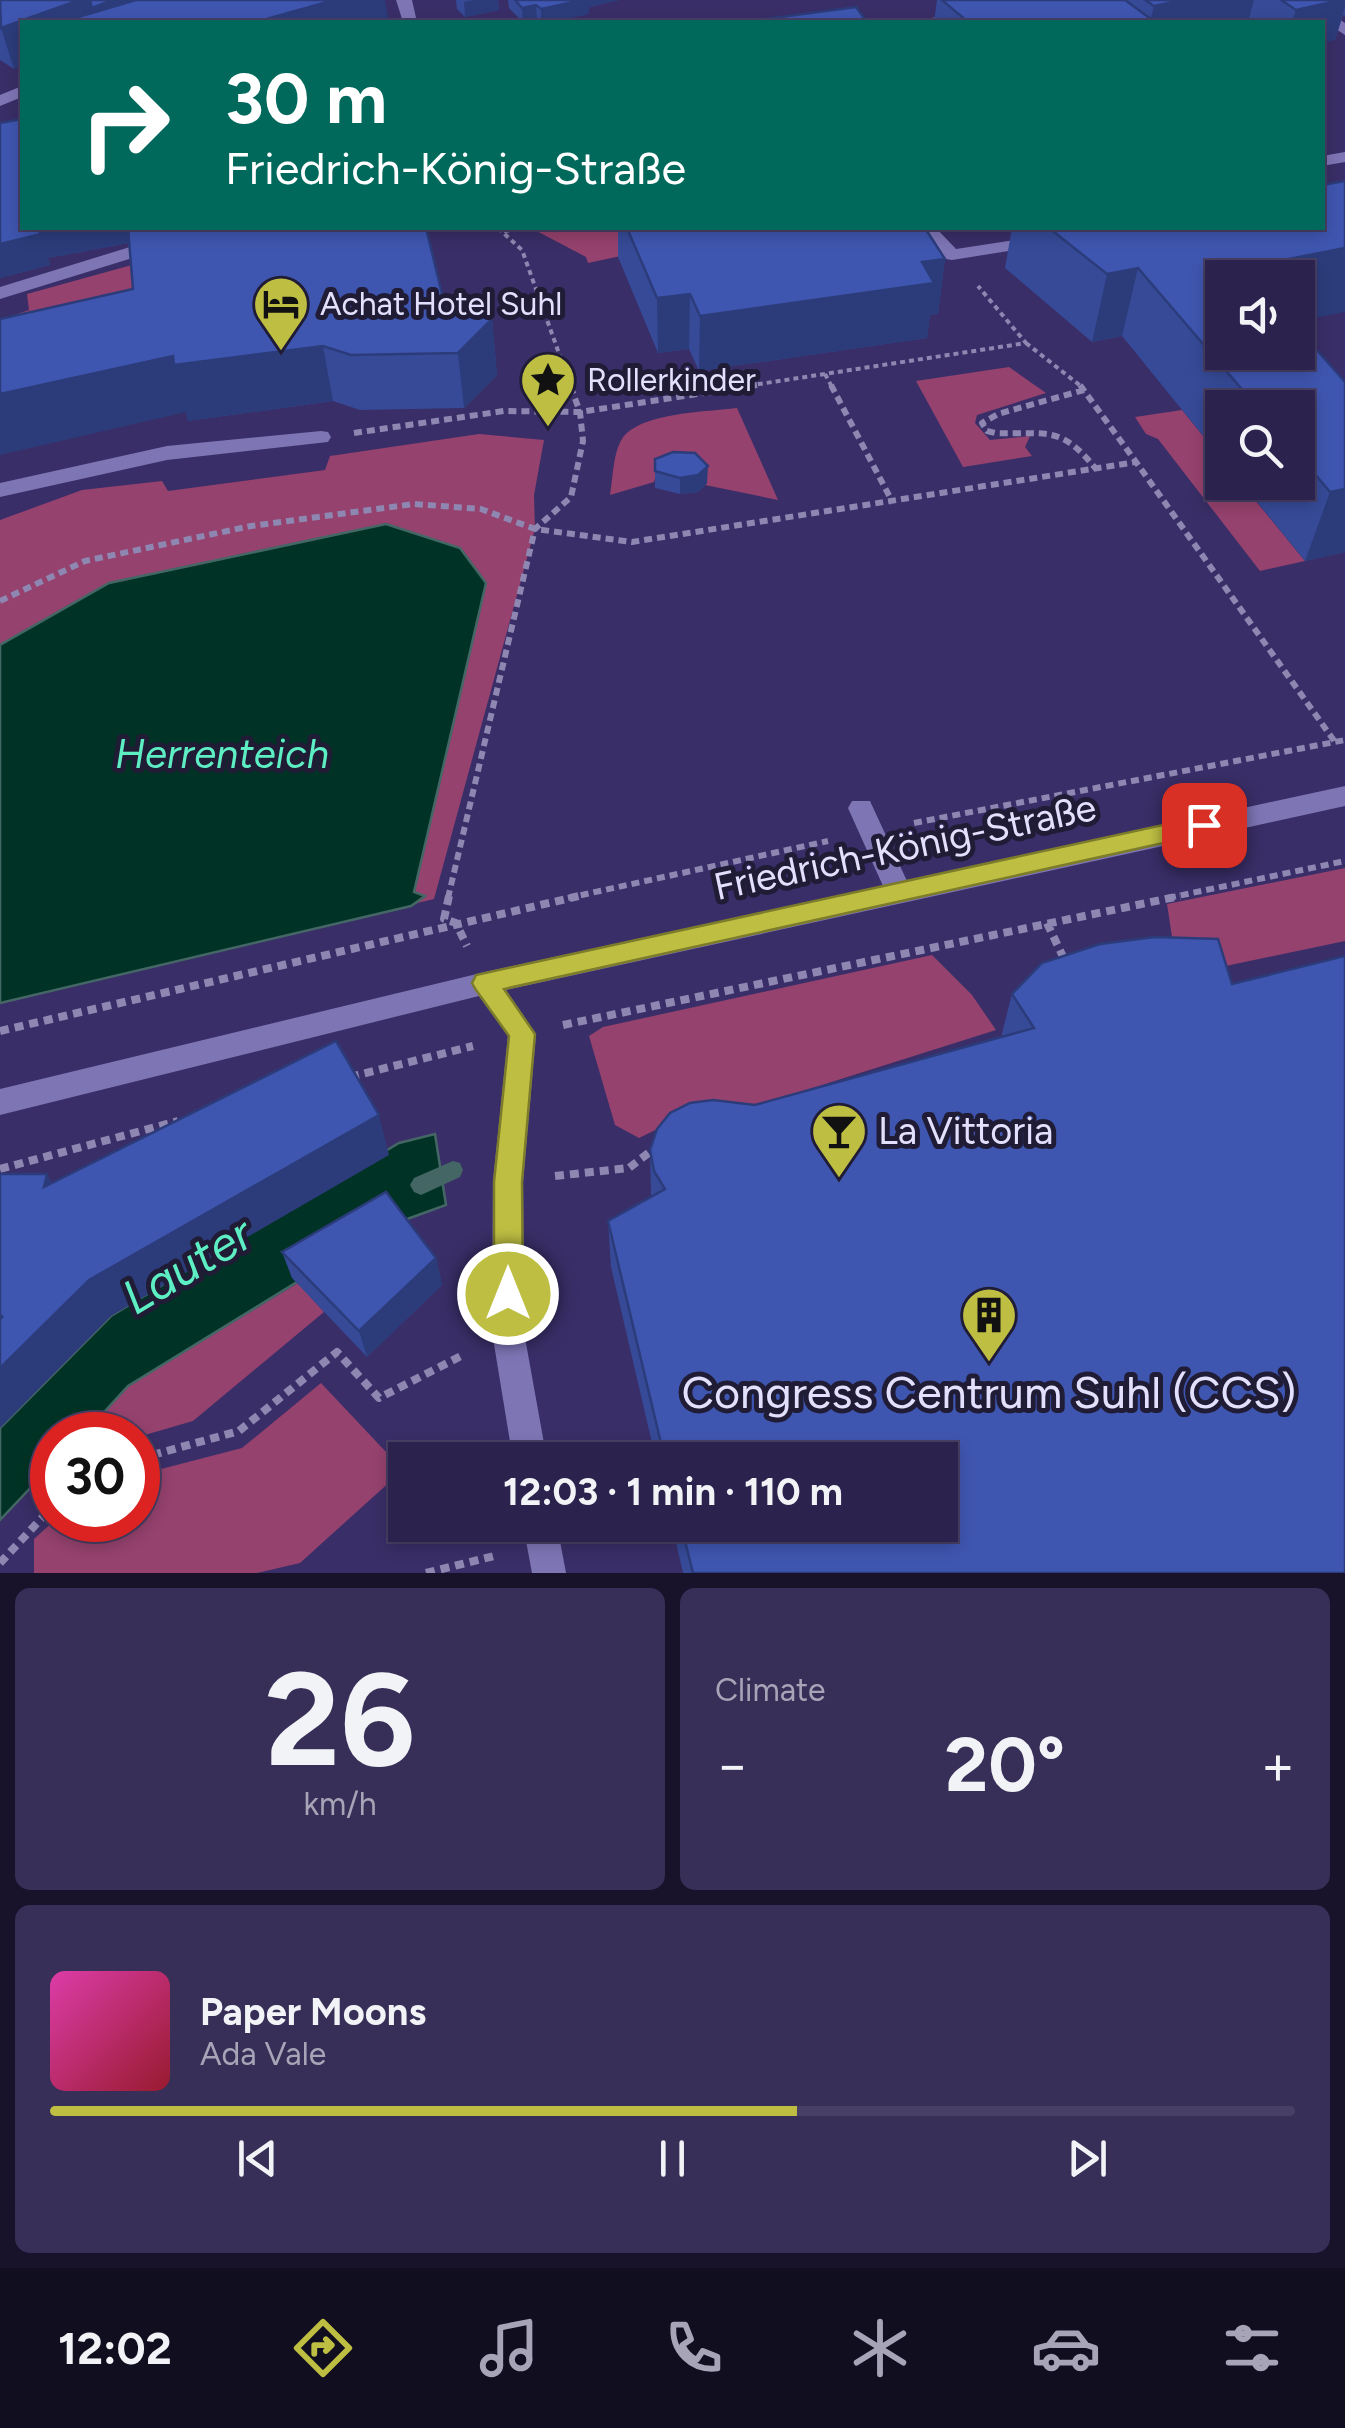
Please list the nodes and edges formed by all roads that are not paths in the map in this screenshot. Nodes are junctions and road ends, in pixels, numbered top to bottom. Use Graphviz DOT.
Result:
graph roads {
  1 [pos="1023,0"];
  2 [pos="1300,0"];
  3 [pos="933,20"];
  4 [pos="1345,30"];
  5 [pos="173,230"];
  6 [pos="928,230"];
  7 [pos="1064,238"];
  8 [pos="0,293"];
  9 [pos="321,437"];
  10 [pos="0,490"];
  11 [pos="1345,796"];
  12 [pos="866,820"];
  13 [pos="898,893"];
  14 [pos="485,983"];
  15 [pos="0,1102"];
  16 [pos="527,1442"];
  1 -- 3 [label="street"];
  2 -- 4 [label="street"];
  5 -- 8 [label="street"];
  6 -- 7 [label="street"];
  9 -- 10 [label="street"];
  11 -- 13 [label="street, Friedrich-König-Straße"];
  12 -- 13 [label="street"];
  13 -- 14 [label="street, Friedrich-König-Straße"];
  14 -- 15 [label="street, Friedrich-König-Straße"];
  14 -- 16 [label="street"];
}
